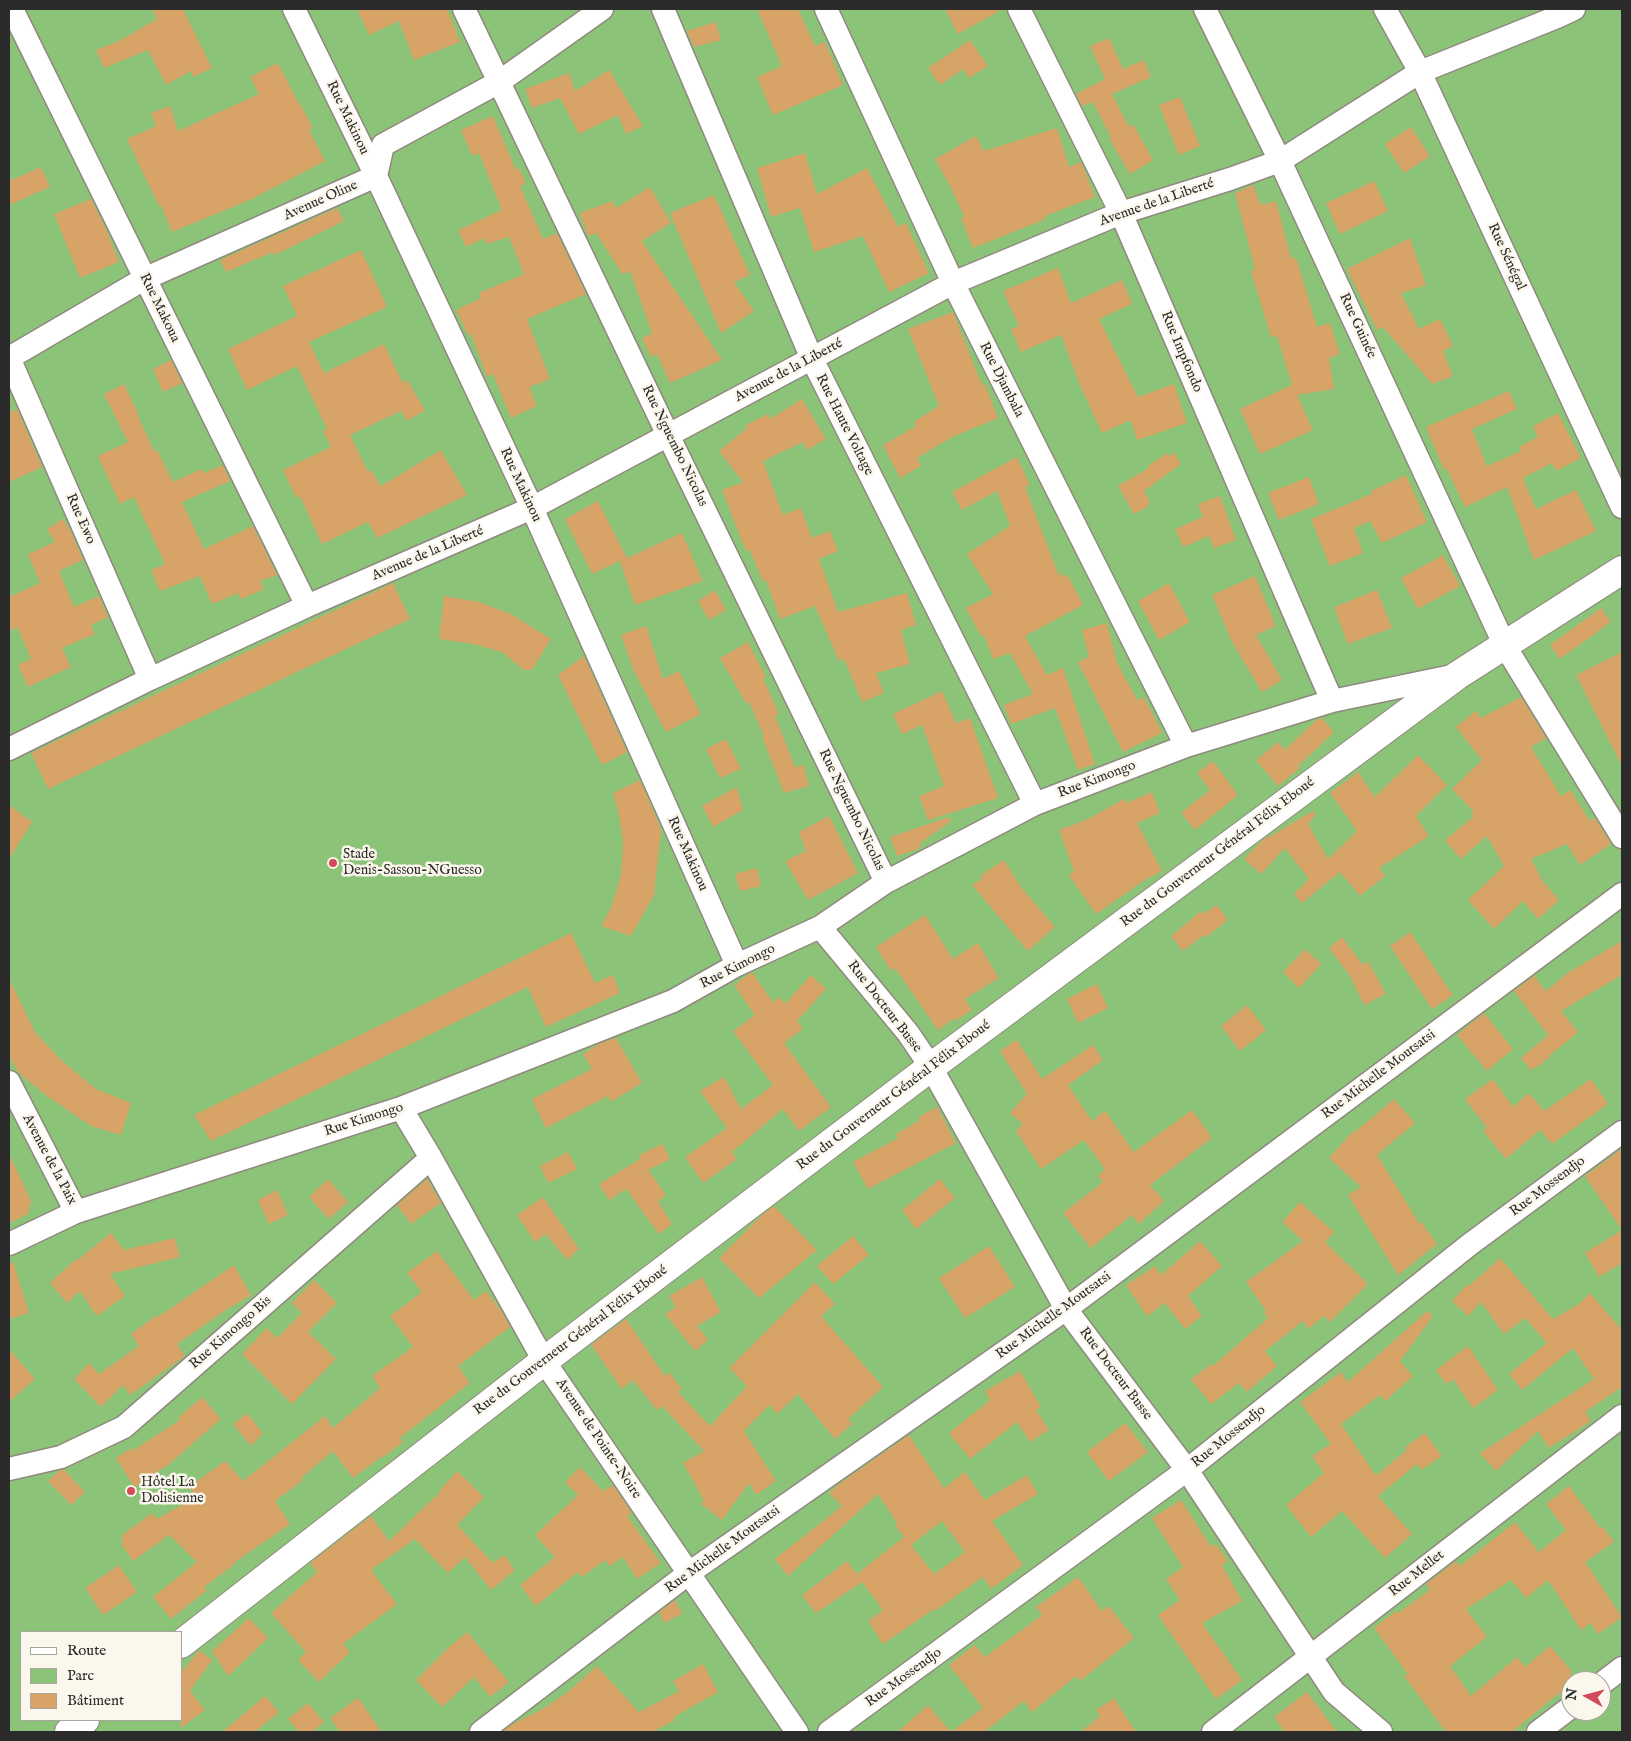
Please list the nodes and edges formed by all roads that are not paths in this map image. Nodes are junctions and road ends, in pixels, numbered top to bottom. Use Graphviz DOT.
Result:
graph roads {
  1 [pos="12,9"];
  2 [pos="294,9"];
  3 [pos="464,9"];
  4 [pos="602,9"];
  5 [pos="663,9"];
  6 [pos="826,9"];
  7 [pos="1019,9"];
  8 [pos="1205,9"];
  9 [pos="1385,9"];
  10 [pos="1561,12"];
  11 [pos="1420,72"];
  12 [pos="499,82"];
  13 [pos="1280,161"];
  14 [pos="376,176"];
  15 [pos="1121,213"];
  16 [pos="144,279"];
  17 [pos="953,283"];
  18 [pos="9,358"];
  19 [pos="812,359"];
  20 [pos="668,434"];
  21 [pos="1622,507"];
  22 [pos="532,508"];
  23 [pos="1622,570"];
  24 [pos="307,606"];
  25 [pos="1505,646"];
  26 [pos="1458,675"];
  27 [pos="150,679"];
  28 [pos="1332,701"];
  29 [pos="1186,746"];
  30 [pos="9,750"];
  31 [pos="1035,804"];
  32 [pos="1622,837"];
  33 [pos="886,882"];
  34 [pos="1622,894"];
  35 [pos="820,927"];
  36 [pos="737,965"];
  37 [pos="931,1068"];
  38 [pos="9,1082"];
  39 [pos="401,1108"];
  40 [pos="1622,1132"];
  41 [pos="431,1158"];
  42 [pos="76,1212"];
  43 [pos="9,1244"];
  44 [pos="1066,1309"];
  45 [pos="544,1361"];
  46 [pos="1622,1416"];
  47 [pos="9,1469"];
  48 [pos="1187,1470"];
  49 [pos="689,1573"];
  50 [pos="182,1643"];
  51 [pos="1310,1656"];
  52 [pos="1622,1668"];
  53 [pos="1611,1676"];
  54 [pos="1561,1715"];
  55 [pos="84,1721"];
  56 [pos="69,1732"];
  57 [pos="481,1732"];
  58 [pos="797,1732"];
  59 [pos="829,1732"];
  60 [pos="1213,1732"];
  61 [pos="1381,1732"];
  62 [pos="1538,1732"];
  1 -- 16 [label="street, Rue Makoua"];
  2 -- 14 [label="street, Rue Makinou"];
  3 -- 12 [label="street, Rue Nguembo Nicolas"];
  4 -- 12 [label="street, Avenue Oline"];
  5 -- 19 [label="street, Rue Haute Voltage"];
  6 -- 17 [label="street, Rue Djambala"];
  7 -- 15 [label="street, Rue Impfondo"];
  8 -- 13 [label="street, Rue Guinée"];
  9 -- 11 [label="street, Rue Sénégal"];
  10 -- 11 [label="street, Avenue de la Liberté"];
  11 -- 13 [label="street, Avenue de la Liberté"];
  11 -- 21 [label="street, Rue Sénégal"];
  12 -- 14 [label="street, Avenue Oline"];
  12 -- 20 [label="street, Rue Nguembo Nicolas"];
  13 -- 15 [label="street, Avenue de la Liberté"];
  13 -- 25 [label="street, Rue Guinée"];
  14 -- 16 [label="street, Avenue Oline"];
  14 -- 22 [label="street, Rue Makinou"];
  15 -- 17 [label="street, Avenue de la Liberté"];
  15 -- 28 [label="street, Rue Impfondo"];
  16 -- 18 [label="street, Avenue Oline"];
  16 -- 24 [label="street, Rue Makoua"];
  17 -- 19 [label="street, Avenue de la Liberté"];
  17 -- 29 [label="street, Rue Djambala"];
  18 -- 27 [label="street, Rue Ewo"];
  19 -- 20 [label="street, Avenue de la Liberté"];
  19 -- 31 [label="street, Rue Haute Voltage"];
  20 -- 22 [label="street, Avenue de la Liberté"];
  20 -- 33 [label="street, Rue Nguembo Nicolas"];
  22 -- 24 [label="street, Avenue de la Liberté"];
  22 -- 36 [label="street, Rue Makinou"];
  23 -- 25 [label="main road, Rue du Gouverneur Général Félix Eboué"];
  24 -- 27 [label="street, Avenue de la Liberté"];
  25 -- 26 [label="main road, Rue du Gouverneur Général Félix Eboué"];
  25 -- 32 [label="street, Rue Guinée"];
  26 -- 28 [label="street, Rue Kimongo"];
  26 -- 37 [label="main road, Rue du Gouverneur Général Félix Eboué"];
  27 -- 30 [label="street, Avenue de la Liberté"];
  28 -- 29 [label="street, Rue Kimongo"];
  29 -- 31 [label="street, Rue Kimongo"];
  31 -- 33 [label="street, Rue Kimongo"];
  33 -- 35 [label="street, Rue Kimongo"];
  34 -- 44 [label="street, Rue Michelle Moutsatsi"];
  35 -- 36 [label="street, Rue Kimongo"];
  35 -- 37 [label="street, Rue Docteur Busse"];
  36 -- 39 [label="street, Rue Kimongo"];
  37 -- 44 [label="street, Rue Docteur Busse"];
  37 -- 45 [label="main road, Rue du Gouverneur Général Félix Eboué"];
  38 -- 42 [label="street, Avenue de la Paix"];
  39 -- 41 [label="street, Avenue de Pointe-Noire"];
  39 -- 42 [label="street, Rue Kimongo"];
  40 -- 48 [label="street, Rue Mossendjo"];
  41 -- 45 [label="street, Avenue de Pointe-Noire"];
  41 -- 47 [label="street, Rue Kimongo Bis"];
  42 -- 43 [label="street, Rue Kimongo"];
  44 -- 48 [label="street, Rue Docteur Busse"];
  44 -- 49 [label="street, Rue Michelle Moutsatsi"];
  45 -- 49 [label="street, Avenue de Pointe-Noire"];
  45 -- 50 [label="main road, Rue du Gouverneur Général Félix Eboué"];
  46 -- 51 [label="street, Rue Mellet"];
  48 -- 51 [label="street, Rue Docteur Busse"];
  48 -- 59 [label="street, Rue Mossendjo"];
  49 -- 57 [label="street, Rue Michelle Moutsatsi"];
  49 -- 58 [label="street, Avenue de Pointe-Noire"];
  51 -- 60 [label="street, Rue Mellet"];
  51 -- 61 [label="street, Rue Docteur Busse"];
  52 -- 53 [label="street"];
  54 -- 62 [label="street"];
  55 -- 56 [label="main road"];
}
